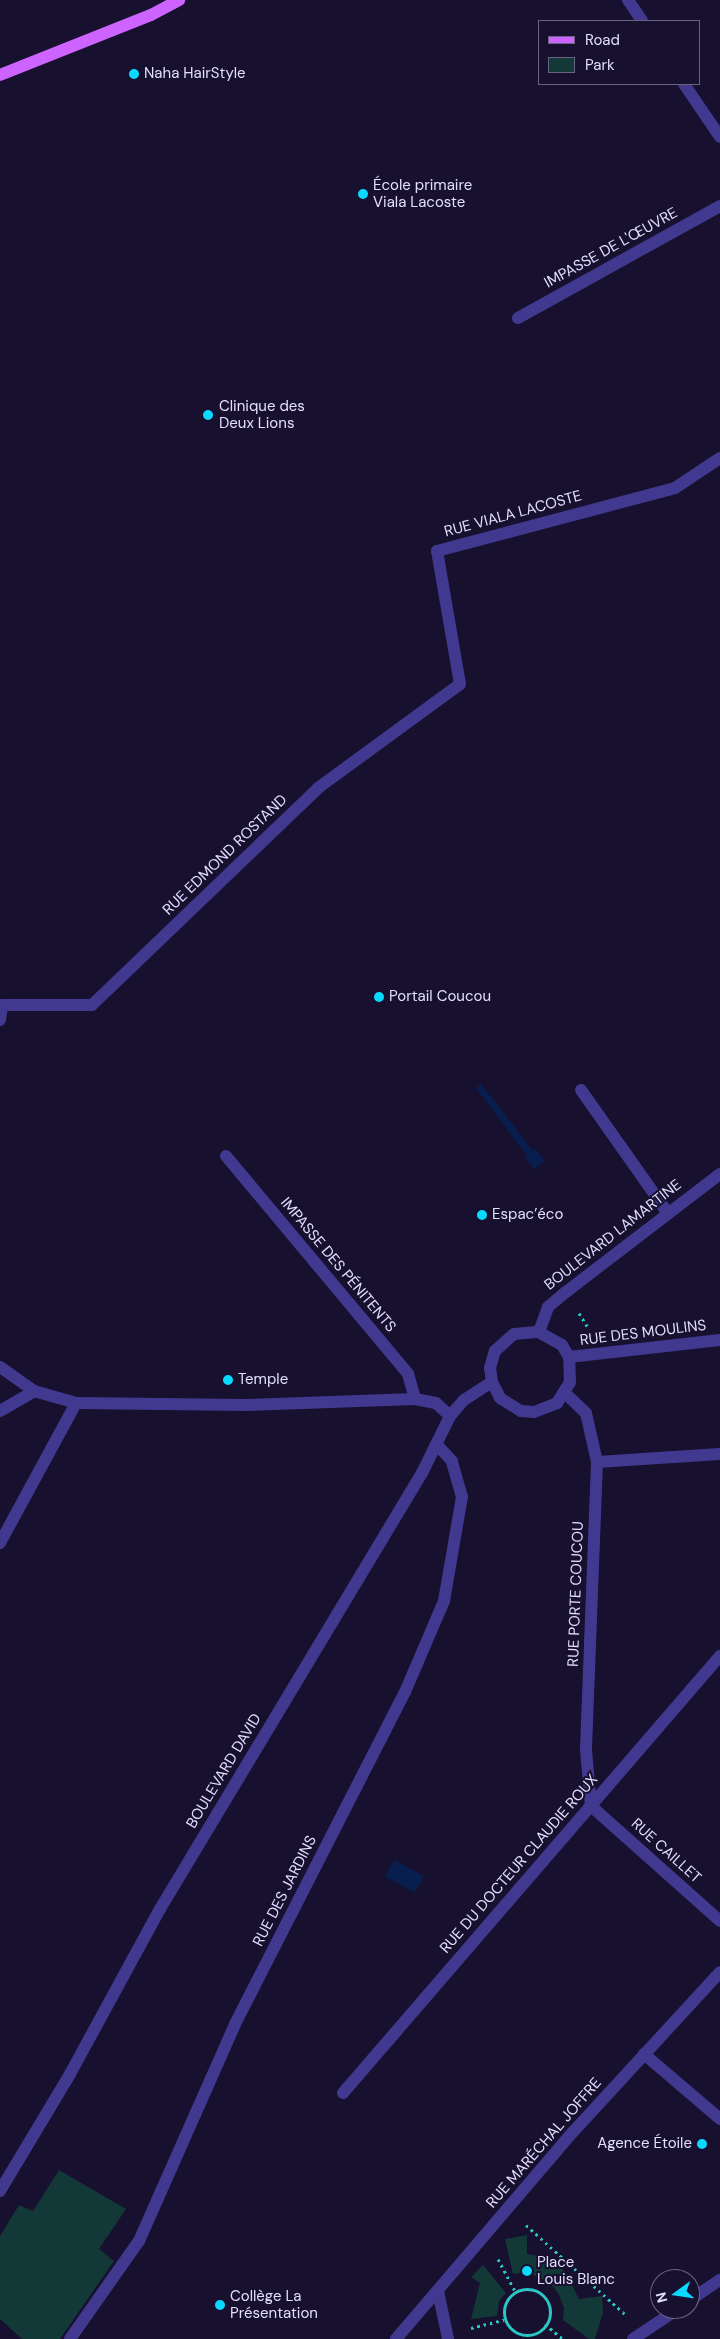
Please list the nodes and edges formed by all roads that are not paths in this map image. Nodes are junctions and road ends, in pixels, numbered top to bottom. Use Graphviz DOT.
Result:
graph roads {
  1 [pos="179,0"];
  2 [pos="628,0"];
  3 [pos="641,20"];
  4 [pos="0,76"];
  5 [pos="685,85"];
  6 [pos="720,138"];
  7 [pos="720,206"];
  8 [pos="518,318"];
  9 [pos="720,458"];
  10 [pos="460,684"];
  11 [pos="1,1005"];
  12 [pos="0,1020"];
  13 [pos="581,1090"];
  14 [pos="226,1156"];
  15 [pos="720,1174"];
  16 [pos="667,1212"];
  17 [pos="539,1332"];
  18 [pos="720,1340"];
  19 [pos="569,1358"];
  20 [pos="0,1367"];
  21 [pos="492,1382"];
  22 [pos="34,1391"];
  23 [pos="565,1393"];
  24 [pos="415,1399"];
  25 [pos="76,1403"];
  26 [pos="0,1412"];
  27 [pos="450,1416"];
  28 [pos="436,1444"];
  29 [pos="720,1454"];
  30 [pos="597,1462"];
  31 [pos="0,1543"];
  32 [pos="720,1656"];
  33 [pos="591,1806"];
  34 [pos="720,1921"];
  35 [pos="720,1972"];
  36 [pos="644,2054"];
  37 [pos="343,2093"];
  38 [pos="720,2118"];
  39 [pos="0,2191"];
  40 [pos="720,2280"];
  41 [pos="438,2291"];
  42 [pos="700,2293"];
  43 [pos="663,2319"];
  44 [pos="447,2337"];
  45 [pos="70,2339"];
  46 [pos="396,2339"];
  47 [pos="633,2339"];
  1 -- 4 [label="main road"];
  2 -- 3 [label="street"];
  5 -- 6 [label="street"];
  7 -- 8 [label="street, IMPASSE DE L'ŒUVRE"];
  9 -- 10 [label="street, RUE VIALA LACOSTE"];
  10 -- 11 [label="street, RUE EDMOND ROSTAND"];
  11 -- 12 [label="street"];
  13 -- 16 [label="street"];
  14 -- 24 [label="street, IMPASSE DES PÉNITENTS"];
  15 -- 16 [label="street, BOULEVARD LAMARTINE"];
  16 -- 17 [label="street, BOULEVARD LAMARTINE"];
  17 -- 19 [label="street"];
  17 -- 21 [label="street"];
  18 -- 19 [label="street, RUE DES MOULINS"];
  19 -- 23 [label="street"];
  20 -- 22 [label="street"];
  21 -- 23 [label="street"];
  21 -- 27 [label="street, BOULEVARD DAVID"];
  22 -- 25 [label="street"];
  22 -- 26 [label="street"];
  23 -- 30 [label="street, RUE PORTE COUCOU"];
  24 -- 25 [label="street"];
  24 -- 27 [label="street"];
  25 -- 31 [label="street"];
  27 -- 28 [label="street, BOULEVARD DAVID"];
  28 -- 39 [label="street, BOULEVARD DAVID"];
  28 -- 45 [label="street, RUE DES JARDINS"];
  29 -- 30 [label="street"];
  30 -- 33 [label="street, RUE PORTE COUCOU"];
  32 -- 33 [label="street, RUE DU DOCTEUR CLAUDIE ROUX"];
  33 -- 34 [label="street, RUE CAILLET"];
  33 -- 37 [label="street, RUE DU DOCTEUR CLAUDIE ROUX"];
  35 -- 36 [label="street, RUE MARÉCHAL JOFFRE"];
  36 -- 38 [label="street"];
  36 -- 41 [label="street, RUE MARÉCHAL JOFFRE"];
  40 -- 42 [label="street"];
  41 -- 44 [label="street"];
  41 -- 46 [label="street, RUE MARÉCHAL JOFFRE"];
  43 -- 47 [label="street"];
}
